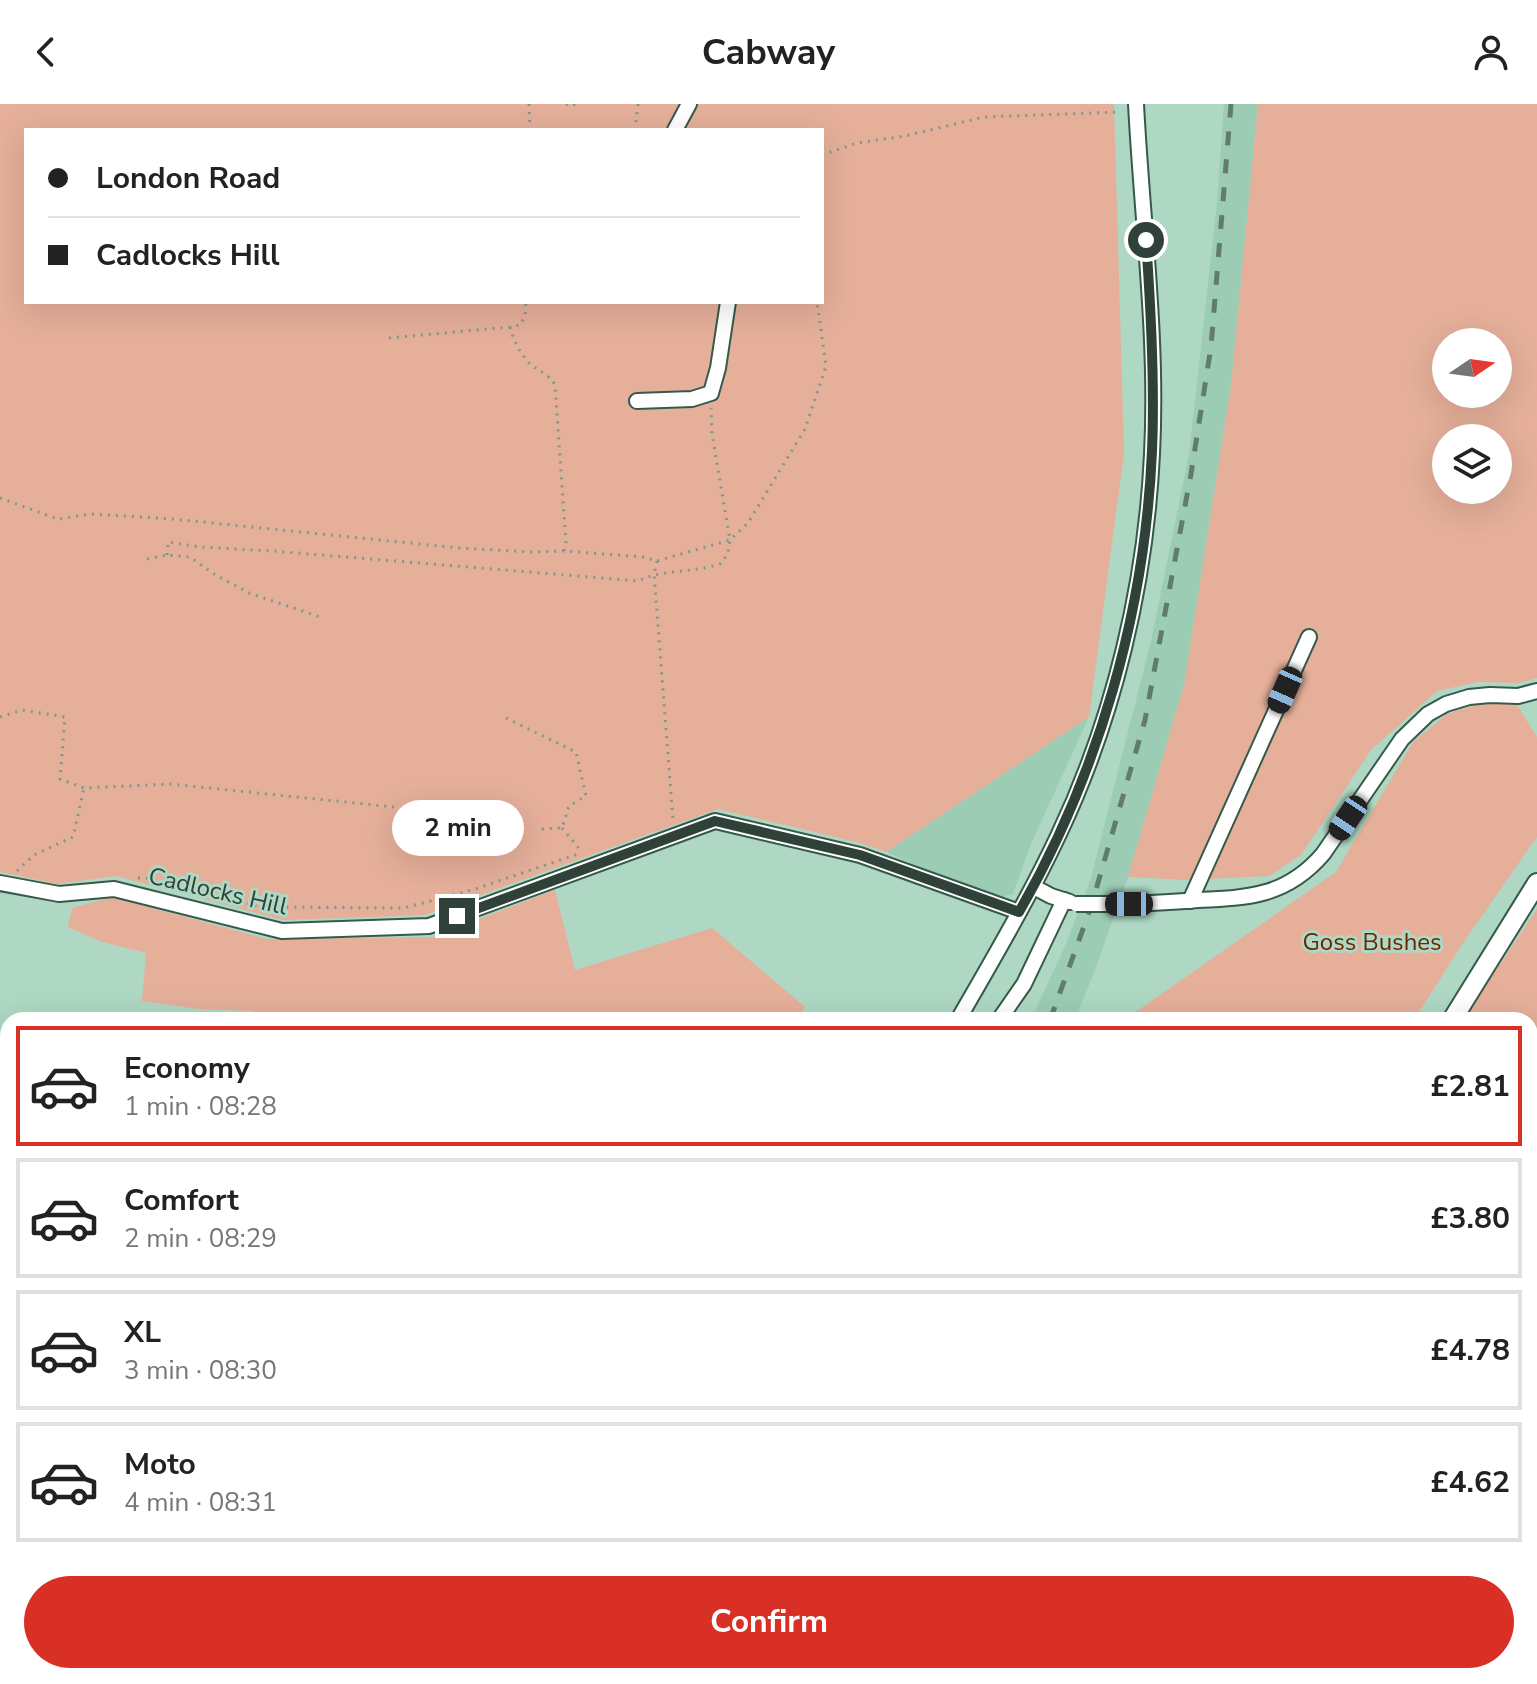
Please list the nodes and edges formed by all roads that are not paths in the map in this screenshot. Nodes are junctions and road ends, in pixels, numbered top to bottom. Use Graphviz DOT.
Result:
graph roads {
  1 [pos="689,104"];
  2 [pos="1136,107"];
  3 [pos="676,128"];
  4 [pos="728,304"];
  5 [pos="637,401"];
  6 [pos="1309,637"];
  7 [pos="1536,699"];
  8 [pos="4,877"];
  9 [pos="1034,887"];
  10 [pos="1536,887"];
  11 [pos="1190,901"];
  12 [pos="1070,902"];
  13 [pos="1019,912"];
  14 [pos="963,1012"];
  15 [pos="1005,1012"];
  16 [pos="1457,1012"];
  1 -- 3 [label="street"];
  2 -- 9 [label="street"];
  4 -- 5 [label="street"];
  6 -- 11 [label="street"];
  7 -- 11 [label="street"];
  8 -- 13 [label="street, Cadlocks Hill"];
  9 -- 12 [label="street"];
  9 -- 13 [label="street"];
  10 -- 16 [label="main road"];
  11 -- 12 [label="street, bridge"];
  12 -- 15 [label="street"];
  13 -- 14 [label="street"];
}
